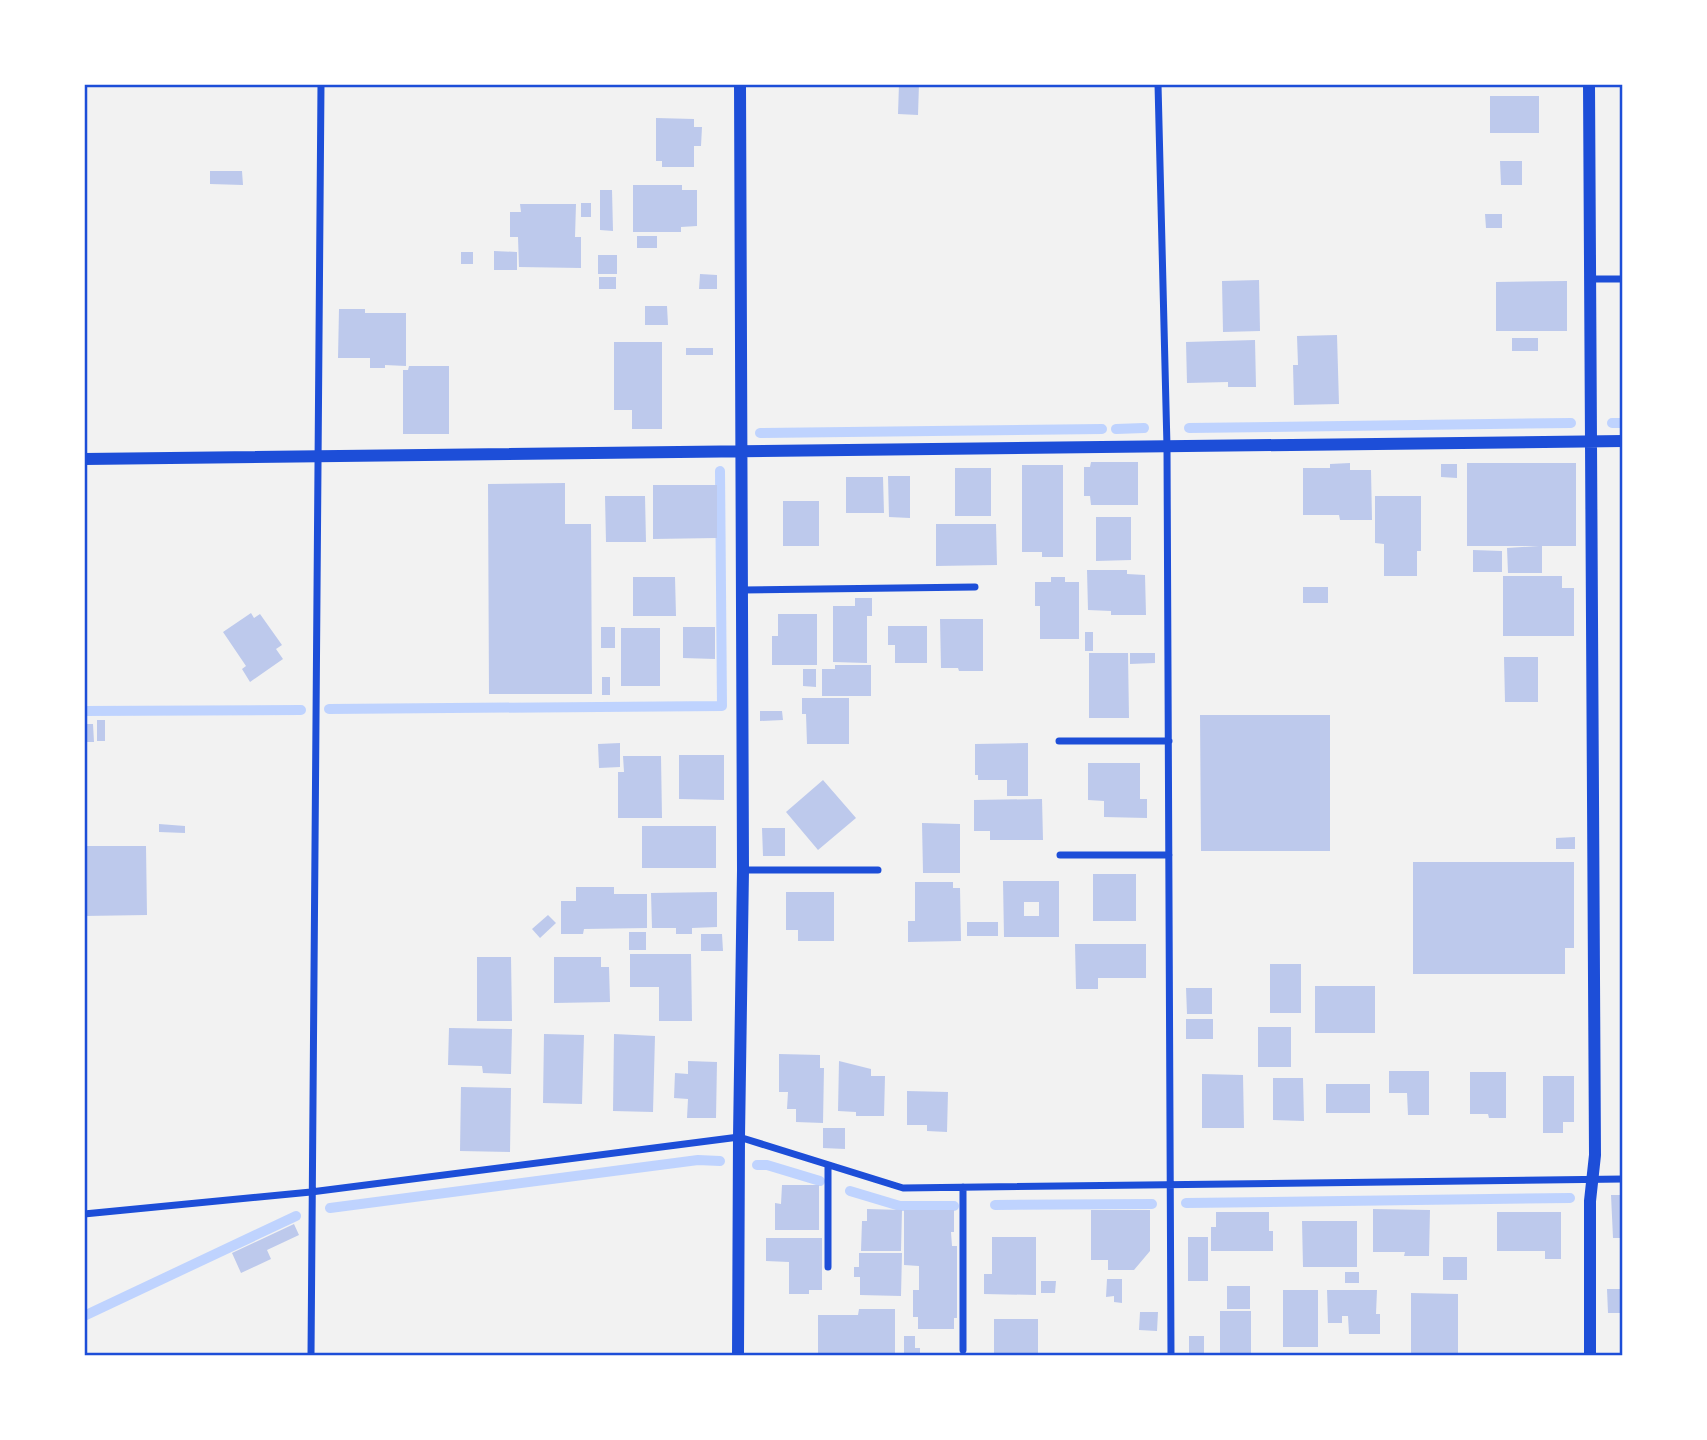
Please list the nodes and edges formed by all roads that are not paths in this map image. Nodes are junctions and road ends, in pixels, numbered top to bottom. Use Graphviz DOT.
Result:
graph roads {
  1 [pos="321,84"];
  2 [pos="740,84"];
  3 [pos="1158,84"];
  4 [pos="1588,84"];
  5 [pos="1590,279"];
  6 [pos="1623,279"];
  7 [pos="1623,441"];
  8 [pos="1592,442"];
  9 [pos="1167,447"];
  10 [pos="741,452"];
  11 [pos="317,456"];
  12 [pos="84,459"];
  13 [pos="975,587"];
  14 [pos="742,590"];
  15 [pos="1059,741"];
  16 [pos="1168,741"];
  17 [pos="1060,855"];
  18 [pos="1169,855"];
  19 [pos="743,870"];
  20 [pos="878,870"];
  21 [pos="739,1137"];
  22 [pos="828,1165"];
  23 [pos="1592,1179"];
  24 [pos="1623,1180"];
  25 [pos="1171,1185"];
  26 [pos="963,1187"];
  27 [pos="312,1192"];
  28 [pos="84,1214"];
  29 [pos="828,1267"];
  30 [pos="963,1350"];
  31 [pos="312,1356"];
  32 [pos="738,1356"];
  33 [pos="1171,1356"];
  34 [pos="1590,1356"];
  1 -- 11 [label="street"];
  2 -- 10 [label="street"];
  3 -- 9 [label="street"];
  4 -- 5 [label="street"];
  5 -- 6 [label="street"];
  5 -- 8 [label="street"];
  7 -- 8 [label="street"];
  8 -- 9 [label="street"];
  8 -- 23 [label="street"];
  9 -- 10 [label="street"];
  9 -- 16 [label="street"];
  10 -- 11 [label="street"];
  10 -- 14 [label="street"];
  11 -- 12 [label="street"];
  11 -- 27 [label="street"];
  13 -- 14 [label="street"];
  14 -- 19 [label="street"];
  15 -- 16 [label="street"];
  16 -- 18 [label="street"];
  17 -- 18 [label="street"];
  18 -- 25 [label="street"];
  19 -- 20 [label="street"];
  19 -- 21 [label="street"];
  21 -- 22 [label="street"];
  21 -- 27 [label="street"];
  21 -- 32 [label="street"];
  22 -- 26 [label="street"];
  22 -- 29 [label="street"];
  23 -- 24 [label="street"];
  23 -- 25 [label="street"];
  23 -- 34 [label="street"];
  25 -- 26 [label="street"];
  25 -- 33 [label="street"];
  26 -- 30 [label="street"];
  27 -- 28 [label="street"];
  27 -- 31 [label="street"];
}
